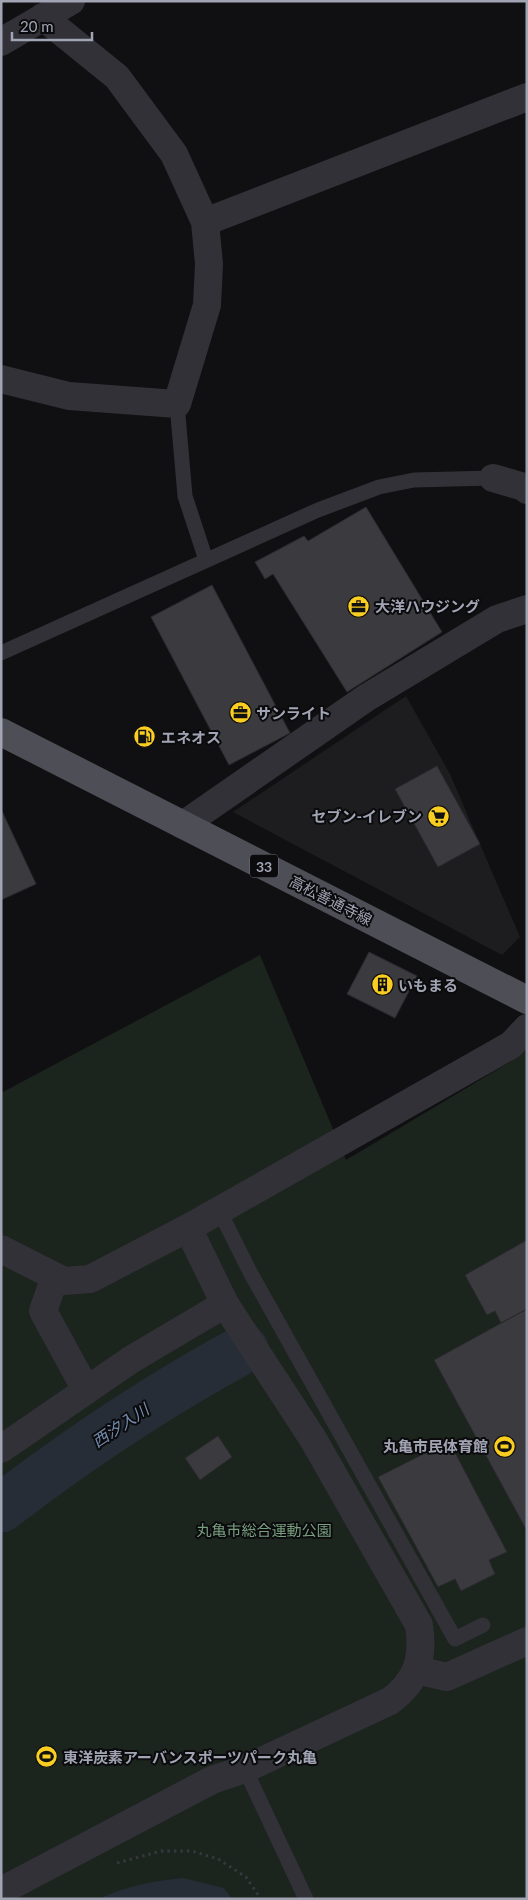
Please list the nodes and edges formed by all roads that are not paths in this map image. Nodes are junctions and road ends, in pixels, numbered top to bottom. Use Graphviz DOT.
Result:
graph roads {
  1 [pos="70,1"];
  2 [pos="43,17"];
  3 [pos="1,42"];
  4 [pos="527,98"];
  5 [pos="205,222"];
  6 [pos="1,379"];
  7 [pos="177,404"];
  8 [pos="494,478"];
  9 [pos="526,485"];
  10 [pos="206,560"];
  11 [pos="527,609"];
  12 [pos="1,653"];
  13 [pos="1,732"];
  14 [pos="183,825"];
  15 [pos="527,1000"];
  16 [pos="527,1028"];
  17 [pos="219,1210"];
  18 [pos="188,1228"];
  19 [pos="1,1249"];
  20 [pos="55,1277"];
  21 [pos="225,1304"];
  22 [pos="86,1390"];
  23 [pos="1,1449"];
  24 [pos="482,1625"];
  25 [pos="527,1642"];
  26 [pos="416,1670"];
  27 [pos="245,1769"];
  28 [pos="1,1891"];
  29 [pos="306,1899"];
  1 -- 2 [label="street"];
  2 -- 3 [label="street"];
  2 -- 5 [label="street"];
  4 -- 5 [label="street"];
  5 -- 7 [label="street"];
  6 -- 7 [label="street"];
  7 -- 10 [label="lane"];
  8 -- 9 [label="street"];
  8 -- 10 [label="lane"];
  10 -- 12 [label="lane"];
  11 -- 14 [label="street"];
  13 -- 14 [label="main road, 高松善通寺線 / 33"];
  14 -- 15 [label="main road, 高松善通寺線 / 33"];
  16 -- 17 [label="street"];
  17 -- 18 [label="street"];
  17 -- 24 [label="lane"];
  18 -- 20 [label="street"];
  18 -- 21 [label="street"];
  19 -- 20 [label="street"];
  20 -- 22 [label="street"];
  21 -- 22 [label="street"];
  21 -- 26 [label="street"];
  22 -- 23 [label="street"];
  25 -- 26 [label="street"];
  26 -- 27 [label="street"];
  27 -- 28 [label="street"];
  27 -- 29 [label="lane"];
}
